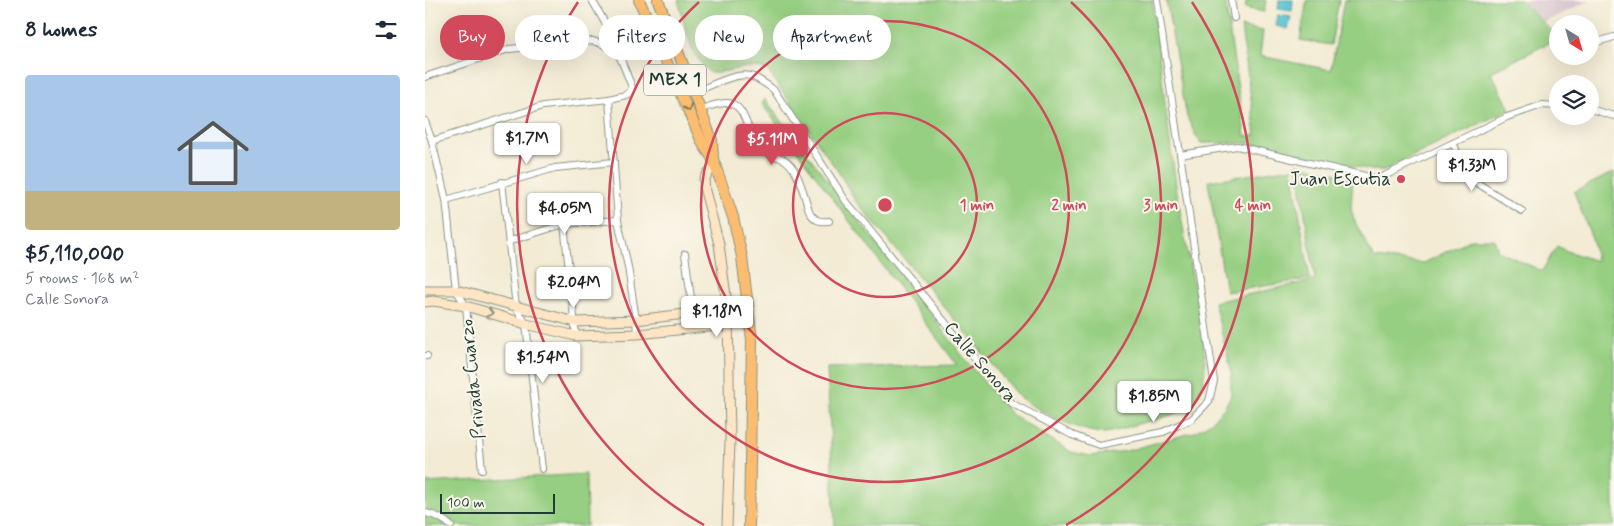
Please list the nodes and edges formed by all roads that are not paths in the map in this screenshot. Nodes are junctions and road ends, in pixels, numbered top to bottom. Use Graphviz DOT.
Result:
graph roads {
  1 [pos="592,0"];
  2 [pos="639,0"];
  3 [pos="658,0"];
  4 [pos="1157,0"];
  5 [pos="1231,0"];
  6 [pos="600,15"];
  7 [pos="1234,18"];
  8 [pos="1614,37"];
  9 [pos="1599,41"];
  10 [pos="599,43"];
  11 [pos="621,60"];
  12 [pos="425,77"];
  13 [pos="694,93"];
  14 [pos="609,99"];
  15 [pos="1549,106"];
  16 [pos="700,109"];
  17 [pos="1599,112"];
  18 [pos="1614,116"];
  19 [pos="425,121"];
  20 [pos="432,142"];
  21 [pos="1453,143"];
  22 [pos="1180,155"];
  23 [pos="614,162"];
  24 [pos="714,163"];
  25 [pos="502,182"];
  26 [pos="445,200"];
  27 [pos="1522,211"];
  28 [pos="618,220"];
  29 [pos="829,221"];
  30 [pos="564,224"];
  31 [pos="510,241"];
  32 [pos="685,254"];
  33 [pos="425,290"];
  34 [pos="456,290"];
  35 [pos="425,302"];
  36 [pos="465,306"];
  37 [pos="517,307"];
  38 [pos="728,311"];
  39 [pos="693,313"];
  40 [pos="636,320"];
  41 [pos="575,322"];
  42 [pos="526,324"];
  43 [pos="728,325"];
  44 [pos="693,327"];
  45 [pos="637,334"];
  46 [pos="577,336"];
  47 [pos="543,469"];
  48 [pos="482,470"];
  49 [pos="425,513"];
  50 [pos="451,526"];
  51 [pos="727,526"];
  52 [pos="749,526"];
  1 -- 6 [label="street"];
  2 -- 24 [label="main road, MEX 1, one-way"];
  3 -- 13 [label="main road, MEX 1"];
  4 -- 22 [label="street, Calle Sonora"];
  5 -- 7 [label="street"];
  8 -- 9 [label="street"];
  10 -- 12 [label="street"];
  11 -- 14 [label="street"];
  13 -- 16 [label="main road, MEX 1"];
  13 -- 22 [label="street, Calle Sonora"];
  14 -- 20 [label="street"];
  14 -- 23 [label="street"];
  15 -- 21 [label="street"];
  16 -- 24 [label="main road, MEX 1"];
  16 -- 29 [label="street"];
  17 -- 18 [label="street"];
  19 -- 20 [label="street"];
  20 -- 26 [label="street"];
  21 -- 22 [label="street"];
  21 -- 27 [label="street"];
  23 -- 25 [label="street"];
  23 -- 28 [label="street"];
  24 -- 38 [label="street"];
  24 -- 52 [label="main road, MEX 1"];
  25 -- 26 [label="street"];
  25 -- 31 [label="street"];
  26 -- 34 [label="street"];
  28 -- 30 [label="street"];
  28 -- 40 [label="street"];
  30 -- 31 [label="street"];
  30 -- 41 [label="street"];
  31 -- 37 [label="street"];
  32 -- 39 [label="street"];
  33 -- 34 [label="street"];
  34 -- 36 [label="street, Privada Cuarzo"];
  34 -- 37 [label="street"];
  35 -- 36 [label="street"];
  36 -- 42 [label="street, one-way"];
  36 -- 48 [label="street, Privada Cuarzo"];
  37 -- 41 [label="street"];
  37 -- 42 [label="street"];
  38 -- 39 [label="street"];
  38 -- 43 [label="street"];
  39 -- 40 [label="street"];
  39 -- 44 [label="street"];
  40 -- 41 [label="street"];
  40 -- 45 [label="street"];
  41 -- 46 [label="street"];
  42 -- 46 [label="street"];
  42 -- 47 [label="street"];
  43 -- 44 [label="street"];
  43 -- 51 [label="street"];
  44 -- 45 [label="street"];
  45 -- 46 [label="street"];
  49 -- 50 [label="street"];
}
